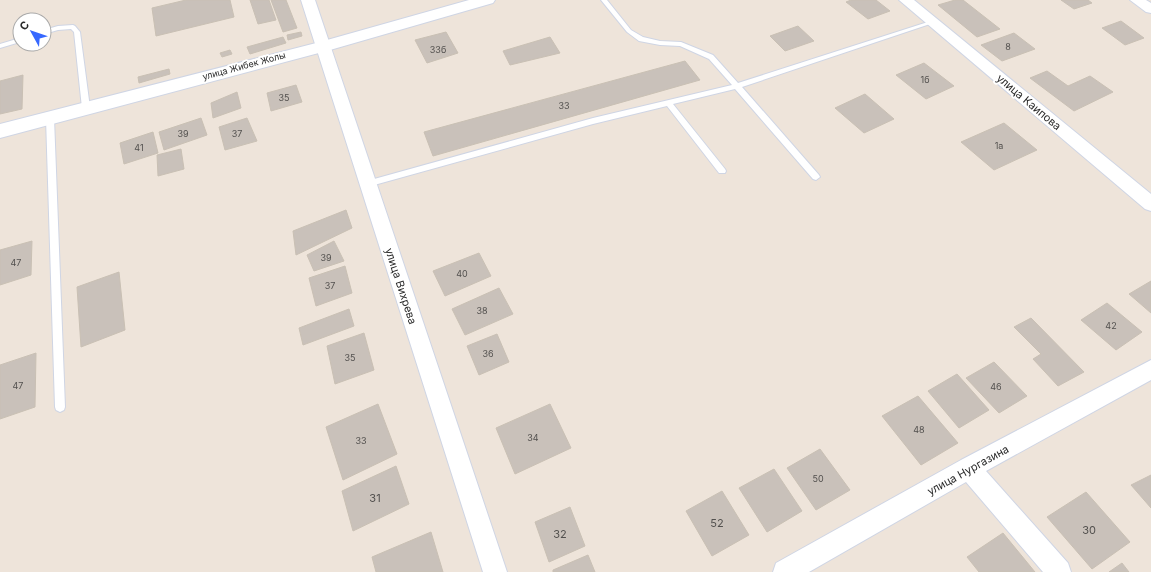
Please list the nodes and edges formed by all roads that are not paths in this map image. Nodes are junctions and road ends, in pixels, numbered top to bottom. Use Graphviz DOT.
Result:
graph roads {
  1 [pos="308,0"];
  2 [pos="487,0"];
  3 [pos="604,0"];
  4 [pos="906,0"];
  5 [pos="1137,0"];
  6 [pos="1151,9"];
  7 [pos="934,22"];
  8 [pos="52,30"];
  9 [pos="12,42"];
  10 [pos="0,46"];
  11 [pos="324,46"];
  12 [pos="735,87"];
  13 [pos="669,104"];
  14 [pos="86,108"];
  15 [pos="50,118"];
  16 [pos="0,131"];
  17 [pos="722,171"];
  18 [pos="816,177"];
  19 [pos="367,184"];
  20 [pos="1151,204"];
  21 [pos="1151,369"];
  22 [pos="60,407"];
  23 [pos="969,468"];
  24 [pos="495,572"];
  25 [pos="785,572"];
  26 [pos="1059,572"];
  1 -- 11 [label="street, улица Вихрева"];
  2 -- 11 [label="main road, улица Жибек Жолы"];
  3 -- 12 [label="lane"];
  4 -- 7 [label="street, улица Каипова"];
  5 -- 6 [label="street"];
  7 -- 12 [label="lane"];
  7 -- 20 [label="street, улица Каипова"];
  8 -- 14 [label="lane"];
  9 -- 10 [label="lane"];
  11 -- 14 [label="main road, улица Жибек Жолы"];
  11 -- 19 [label="street, улица Вихрева"];
  12 -- 13 [label="lane"];
  12 -- 18 [label="lane"];
  13 -- 17 [label="lane"];
  13 -- 19 [label="lane"];
  14 -- 15 [label="main road, улица Жибек Жолы"];
  15 -- 16 [label="main road, улица Жибек Жолы"];
  15 -- 22 [label="lane"];
  19 -- 24 [label="street, улица Вихрева"];
  21 -- 23 [label="street, улица Нургазина"];
  23 -- 25 [label="street, улица Нургазина"];
  23 -- 26 [label="street"];
}
